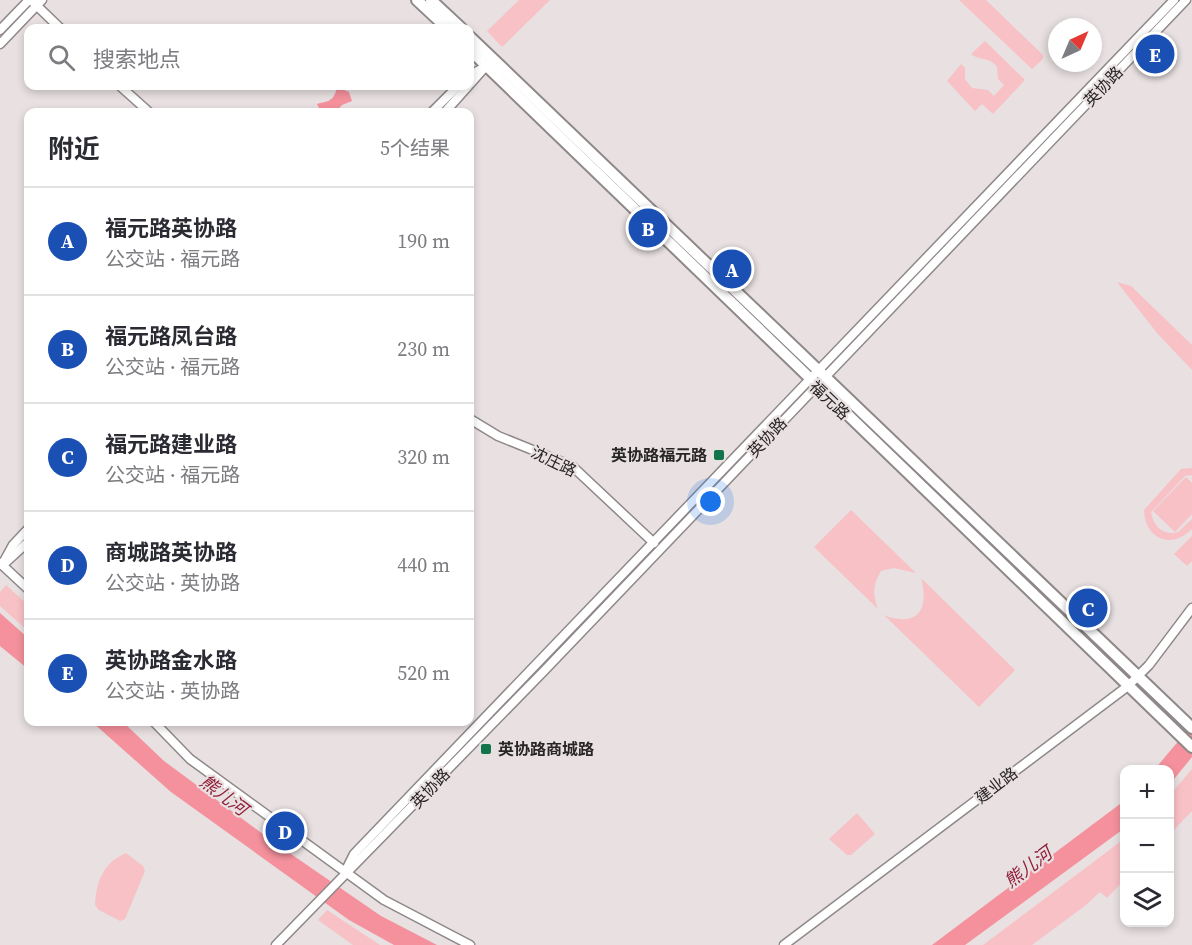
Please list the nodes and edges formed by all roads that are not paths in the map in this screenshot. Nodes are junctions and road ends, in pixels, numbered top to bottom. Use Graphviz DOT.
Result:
graph roads {
  1 [pos="417,0"];
  2 [pos="431,0"];
  3 [pos="1174,0"];
  4 [pos="1186,0"];
  5 [pos="34,2"];
  6 [pos="56,24"];
  7 [pos="443,24"];
  8 [pos="457,24"];
  9 [pos="0,30"];
  10 [pos="474,41"];
  11 [pos="0,44"];
  12 [pos="474,55"];
  13 [pos="486,66"];
  14 [pos="474,73"];
  15 [pos="474,79"];
  16 [pos="124,90"];
  17 [pos="454,90"];
  18 [pos="465,90"];
  19 [pos="145,108"];
  20 [pos="436,108"];
  21 [pos="449,108"];
  22 [pos="823,373"];
  23 [pos="813,383"];
  24 [pos="474,421"];
  25 [pos="24,533"];
  26 [pos="654,543"];
  27 [pos="24,545"];
  28 [pos="1,565"];
  29 [pos="24,585"];
  30 [pos="1192,608"];
  31 [pos="1139,676"];
  32 [pos="1128,686"];
  33 [pos="158,726"];
  34 [pos="1190,726"];
  35 [pos="1192,747"];
  36 [pos="343,875"];
  37 [pos="276,945"];
  38 [pos="470,945"];
  39 [pos="784,945"];
  1 -- 7 [label="main road"];
  2 -- 8 [label="main road"];
  3 -- 22 [label="street, 英协路"];
  4 -- 22 [label="street, 英协路"];
  5 -- 6 [label="street"];
  5 -- 9 [label="street"];
  5 -- 11 [label="street"];
  10 -- 22 [label="main road, 福元路"];
  12 -- 13 [label="main road, 福元路"];
  13 -- 14 [label="street"];
  13 -- 15 [label="street"];
  13 -- 23 [label="main road, 福元路"];
  16 -- 19 [label="street"];
  17 -- 20 [label="street"];
  18 -- 21 [label="street"];
  22 -- 23 [label="street, 英协路"];
  22 -- 31 [label="main road, 福元路"];
  23 -- 26 [label="street, 英协路"];
  23 -- 32 [label="main road, 福元路"];
  23 -- 36 [label="street, 英协路"];
  24 -- 26 [label="street, 沈庄路"];
  25 -- 28 [label="street"];
  26 -- 36 [label="street, 英协路"];
  27 -- 28 [label="street"];
  28 -- 29 [label="street"];
  30 -- 31 [label="street, 建业路"];
  31 -- 32 [label="street, 建业路"];
  31 -- 34 [label="main road, 福元路"];
  32 -- 35 [label="main road, 福元路"];
  32 -- 39 [label="street, 建业路"];
  33 -- 36 [label="street"];
  36 -- 37 [label="street, 英协路"];
  36 -- 38 [label="street"];
}
